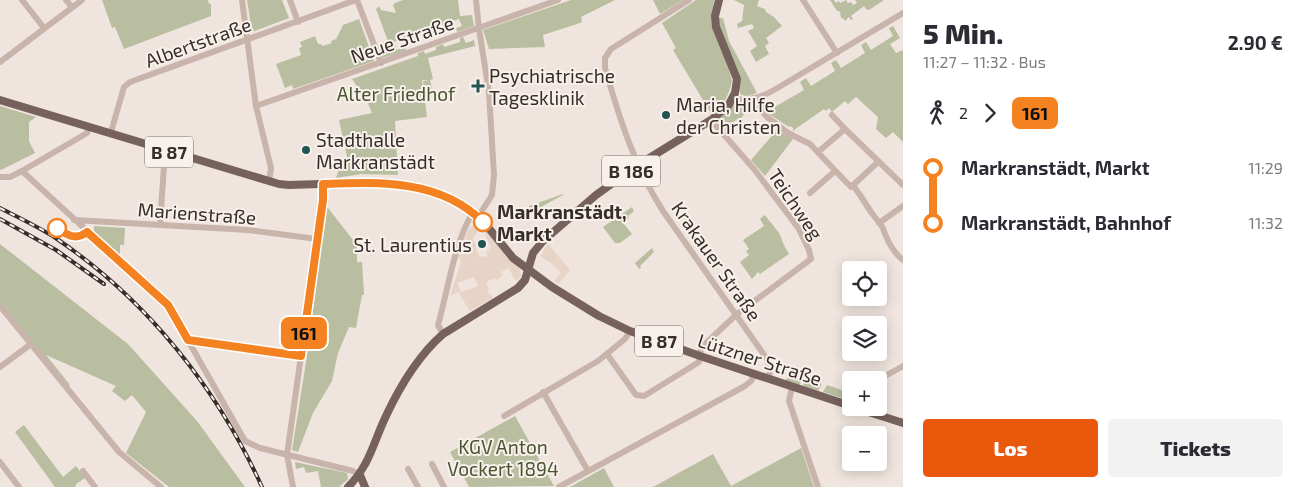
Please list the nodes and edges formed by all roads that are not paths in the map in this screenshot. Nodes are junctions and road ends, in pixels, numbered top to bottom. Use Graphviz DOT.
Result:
graph roads {
  1 [pos="22,0"];
  2 [pos="66,0"];
  3 [pos="82,0"];
  4 [pos="242,0"];
  5 [pos="290,0"];
  6 [pos="356,0"];
  7 [pos="476,0"];
  8 [pos="558,0"];
  9 [pos="689,0"];
  10 [pos="719,0"];
  11 [pos="803,0"];
  12 [pos="72,7"];
  13 [pos="903,13"];
  14 [pos="298,22"];
  15 [pos="44,28"];
  16 [pos="479,29"];
  17 [pos="247,40"];
  18 [pos="837,53"];
  19 [pos="0,62"];
  20 [pos="381,63"];
  21 [pos="753,98"];
  22 [pos="733,99"];
  23 [pos="0,100"];
  24 [pos="256,106"];
  25 [pos="832,115"];
  26 [pos="711,120"];
  27 [pos="89,127"];
  28 [pos="845,129"];
  29 [pos="111,132"];
  30 [pos="165,151"];
  31 [pos="818,152"];
  32 [pos="878,162"];
  33 [pos="638,165"];
  34 [pos="835,170"];
  35 [pos="22,171"];
  36 [pos="0,177"];
  37 [pos="269,181"];
  38 [pos="323,184"];
  39 [pos="903,186"];
  40 [pos="851,187"];
  41 [pos="810,193"];
  42 [pos="903,206"];
  43 [pos="476,214"];
  44 [pos="74,220"];
  45 [pos="878,222"];
  46 [pos="160,225"];
  47 [pos="317,238"];
  48 [pos="903,260"];
  49 [pos="528,269"];
  50 [pos="0,306"];
  51 [pos="737,314"];
  52 [pos="630,331"];
  53 [pos="443,334"];
  54 [pos="188,340"];
  55 [pos="31,344"];
  56 [pos="607,354"];
  57 [pos="301,356"];
  58 [pos="700,356"];
  59 [pos="903,366"];
  60 [pos="0,367"];
  61 [pos="755,374"];
  62 [pos="887,375"];
  63 [pos="769,379"];
  64 [pos="792,387"];
  65 [pos="543,392"];
  66 [pos="842,403"];
  67 [pos="504,416"];
  68 [pos="881,416"];
  69 [pos="903,423"];
  70 [pos="287,455"];
  71 [pos="0,462"];
  72 [pos="432,464"];
  73 [pos="408,469"];
  74 [pos="83,471"];
  75 [pos="588,471"];
  76 [pos="360,475"];
  77 [pos="441,486"];
  78 [pos="19,487"];
  79 [pos="95,487"];
  80 [pos="161,487"];
  81 [pos="293,487"];
  82 [pos="348,487"];
  83 [pos="365,487"];
  84 [pos="418,487"];
  85 [pos="559,487"];
  86 [pos="818,487"];
  1 -- 15 [label="street"];
  2 -- 12 [label="street"];
  3 -- 12 [label="street"];
  4 -- 17 [label="street"];
  5 -- 14 [label="street"];
  6 -- 14 [label="street, Albertstraße"];
  6 -- 20 [label="street"];
  7 -- 16 [label="street"];
  8 -- 16 [label="street, Neue Straße"];
  9 -- 33 [label="street, Krakauer Straße"];
  10 -- 22 [label="main road"];
  11 -- 18 [label="street"];
  12 -- 15 [label="street"];
  13 -- 18 [label="street"];
  14 -- 17 [label="street, Albertstraße"];
  15 -- 19 [label="street"];
  16 -- 20 [label="street, Neue Straße"];
  16 -- 43 [label="street"];
  17 -- 24 [label="street"];
  17 -- 29 [label="street, Albertstraße"];
  18 -- 21 [label="street"];
  20 -- 24 [label="street, Neue Straße"];
  21 -- 22 [label="street"];
  21 -- 31 [label="street"];
  22 -- 26 [label="main road, B 186"];
  23 -- 27 [label="main road, B 87"];
  24 -- 37 [label="street"];
  25 -- 28 [label="street"];
  26 -- 33 [label="main road, B 186"];
  26 -- 51 [label="street, Teichweg"];
  27 -- 29 [label="main road, B 87"];
  27 -- 35 [label="street"];
  28 -- 31 [label="street"];
  28 -- 32 [label="street"];
  29 -- 30 [label="main road, B 87"];
  30 -- 37 [label="main road, B 87"];
  30 -- 46 [label="street"];
  31 -- 34 [label="street"];
  32 -- 39 [label="street"];
  32 -- 40 [label="street"];
  33 -- 49 [label="main road, B 186"];
  33 -- 51 [label="street, Krakauer Straße"];
  34 -- 40 [label="street"];
  34 -- 41 [label="street"];
  35 -- 36 [label="street"];
  35 -- 44 [label="street"];
  37 -- 38 [label="main road, B 87"];
  38 -- 43 [label="main road, B 87"];
  38 -- 47 [label="street"];
  40 -- 45 [label="street"];
  42 -- 45 [label="street"];
  43 -- 49 [label="main road, B 87"];
  43 -- 53 [label="street"];
  44 -- 46 [label="street, Marienstraße"];
  44 -- 54 [label="street"];
  45 -- 48 [label="street"];
  46 -- 47 [label="street, Marienstraße"];
  47 -- 57 [label="street"];
  49 -- 52 [label="main road, Lützner Straße / B 87"];
  49 -- 53 [label="main road, B 186"];
  50 -- 55 [label="street"];
  51 -- 58 [label="street"];
  51 -- 63 [label="street, Krakauer Straße"];
  52 -- 56 [label="street"];
  52 -- 58 [label="main road, Lützner Straße / B 87"];
  53 -- 76 [label="main road, B 186"];
  54 -- 57 [label="street"];
  54 -- 70 [label="street"];
  55 -- 60 [label="street"];
  55 -- 80 [label="street"];
  56 -- 58 [label="street"];
  56 -- 65 [label="street"];
  57 -- 70 [label="street"];
  58 -- 61 [label="main road, Lützner Straße / B 87"];
  59 -- 62 [label="street"];
  61 -- 63 [label="main road, Lützner Straße / B 87"];
  61 -- 75 [label="street"];
  63 -- 64 [label="main road, Lützner Straße / B 87"];
  64 -- 66 [label="main road, Lützner Straße / B 87"];
  64 -- 86 [label="street"];
  65 -- 67 [label="street"];
  65 -- 75 [label="street"];
  68 -- 69 [label="main road"];
  70 -- 76 [label="street"];
  70 -- 81 [label="street"];
  71 -- 78 [label="street"];
  72 -- 77 [label="street"];
  73 -- 84 [label="street"];
  74 -- 79 [label="street"];
  75 -- 85 [label="street"];
  76 -- 82 [label="main road, B 186"];
  76 -- 83 [label="main road"];
}
